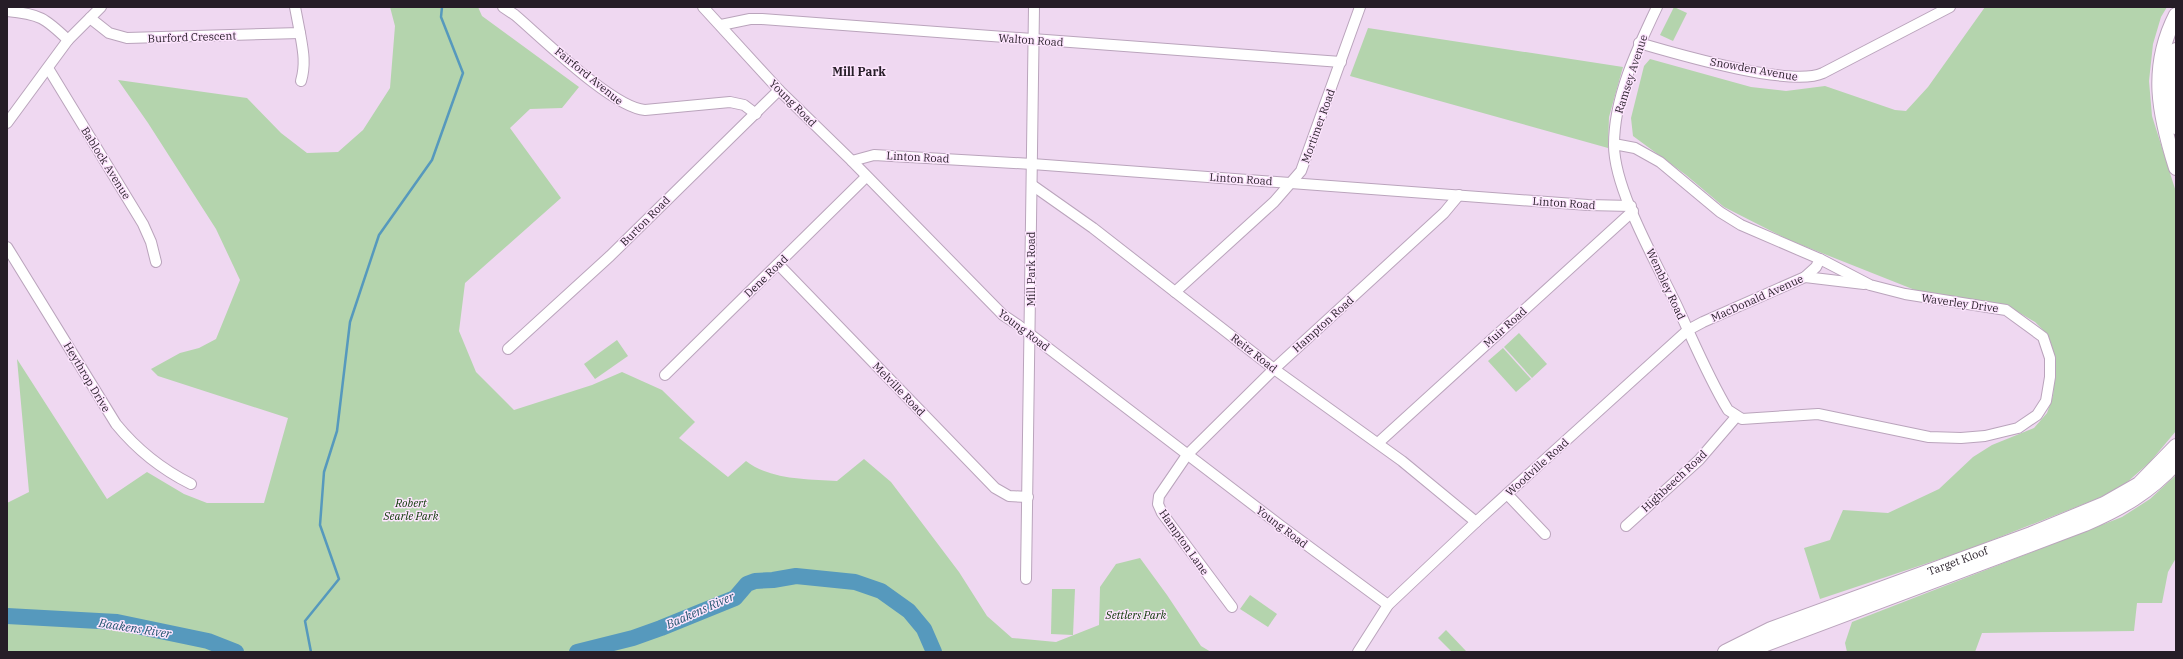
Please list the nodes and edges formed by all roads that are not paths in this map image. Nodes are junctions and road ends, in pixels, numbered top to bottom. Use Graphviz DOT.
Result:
graph roads {
  1 [pos="101,7"];
  2 [pos="295,7"];
  3 [pos="503,7"];
  4 [pos="703,7"];
  5 [pos="1034,7"];
  6 [pos="1360,7"];
  7 [pos="1657,7"];
  8 [pos="1950,7"];
  9 [pos="7,11"];
  10 [pos="2176,15"];
  11 [pos="90,18"];
  12 [pos="721,25"];
  13 [pos="300,33"];
  14 [pos="68,40"];
  15 [pos="1034,40"];
  16 [pos="1639,43"];
  17 [pos="2176,50"];
  18 [pos="1341,62"];
  19 [pos="48,68"];
  20 [pos="2168,74"];
  21 [pos="301,81"];
  22 [pos="779,90"];
  23 [pos="756,114"];
  24 [pos="7,123"];
  25 [pos="2176,127"];
  26 [pos="1614,144"];
  27 [pos="852,161"];
  28 [pos="1032,164"];
  29 [pos="2176,168"];
  30 [pos="866,177"];
  31 [pos="1293,183"];
  32 [pos="1032,185"];
  33 [pos="1459,195"];
  34 [pos="1632,208"];
  35 [pos="7,247"];
  36 [pos="1820,260"];
  37 [pos="156,262"];
  38 [pos="778,265"];
  39 [pos="1805,277"];
  40 [pos="1870,285"];
  41 [pos="1175,292"];
  42 [pos="1688,330"];
  43 [pos="1031,334"];
  44 [pos="508,349"];
  45 [pos="1274,369"];
  46 [pos="665,375"];
  47 [pos="1736,417"];
  48 [pos="1378,443"];
  49 [pos="2176,446"];
  50 [pos="1187,454"];
  51 [pos="2176,463"];
  52 [pos="191,484"];
  53 [pos="1507,494"];
  54 [pos="1028,498"];
  55 [pos="1476,522"];
  56 [pos="1626,526"];
  57 [pos="1545,534"];
  58 [pos="1026,579"];
  59 [pos="1388,605"];
  60 [pos="1232,607"];
  61 [pos="1814,619"];
  62 [pos="1358,652"];
  63 [pos="1725,652"];
  64 [pos="1745,652"];
  1 -- 11 [label="street"];
  2 -- 13 [label="street"];
  3 -- 23 [label="street, Fairford Avenue"];
  4 -- 12 [label="street, Young Road"];
  5 -- 15 [label="street, Mill Park Road"];
  6 -- 18 [label="street, Mortimer Road"];
  7 -- 16 [label="street, Ramsey Avenue"];
  8 -- 16 [label="street, Snowden Avenue"];
  9 -- 14 [label="street"];
  10 -- 20 [label="main road"];
  11 -- 13 [label="street, Burford Crescent"];
  11 -- 14 [label="street"];
  12 -- 15 [label="street, Walton Road"];
  12 -- 22 [label="street, Young Road"];
  13 -- 21 [label="street"];
  14 -- 19 [label="street"];
  15 -- 18 [label="street, Walton Road"];
  15 -- 28 [label="street, Mill Park Road"];
  16 -- 26 [label="street, Ramsey Avenue"];
  17 -- 20 [label="main road"];
  18 -- 31 [label="street, Mortimer Road"];
  19 -- 24 [label="street"];
  19 -- 37 [label="street, Bablock Avenue"];
  20 -- 25 [label="main road"];
  20 -- 29 [label="main road"];
  22 -- 23 [label="street, Burton Road"];
  22 -- 27 [label="street, Young Road"];
  23 -- 44 [label="street, Burton Road"];
  26 -- 34 [label="street, Wembley Road"];
  26 -- 36 [label="street, Waverley Drive"];
  27 -- 28 [label="street, Linton Road"];
  27 -- 30 [label="street, Young Road"];
  28 -- 31 [label="street, Linton Road"];
  28 -- 32 [label="street, Mill Park Road"];
  30 -- 38 [label="street, Dene Road"];
  30 -- 43 [label="street, Young Road"];
  31 -- 33 [label="street, Linton Road"];
  31 -- 41 [label="street, Mortimer Road"];
  32 -- 41 [label="street, Reitz Road"];
  32 -- 43 [label="street, Mill Park Road"];
  33 -- 34 [label="street, Linton Road"];
  33 -- 45 [label="street, Hampton Road"];
  34 -- 42 [label="street, Wembley Road"];
  34 -- 48 [label="street, Muir Road"];
  35 -- 52 [label="street, Heythrop Drive"];
  36 -- 39 [label="street, MacDonald Avenue"];
  36 -- 40 [label="street, Waverley Drive"];
  38 -- 46 [label="street, Dene Road"];
  38 -- 54 [label="street, Melville Road"];
  39 -- 40 [label="street"];
  39 -- 42 [label="street, MacDonald Avenue"];
  40 -- 47 [label="street, Waverley Drive"];
  41 -- 45 [label="street, Reitz Road"];
  42 -- 47 [label="street, Wembley Road"];
  42 -- 53 [label="street, Woodville Road"];
  43 -- 50 [label="street, Young Road"];
  43 -- 54 [label="street, Mill Park Road"];
  45 -- 48 [label="street, Reitz Road"];
  45 -- 50 [label="street, Hampton Road"];
  47 -- 56 [label="street, Highbeech Road"];
  48 -- 55 [label="street, Reitz Road"];
  49 -- 61 [label="main road, Target Kloof"];
  50 -- 59 [label="street, Young Road"];
  50 -- 60 [label="street, Hampton Lane"];
  51 -- 61 [label="main road, Target Kloof"];
  53 -- 55 [label="street, Woodville Road"];
  53 -- 57 [label="street"];
  54 -- 58 [label="street, Mill Park Road"];
  55 -- 59 [label="street, Woodville Road"];
  59 -- 62 [label="street, Woodville Road"];
  61 -- 63 [label="main road, Target Kloof"];
  61 -- 64 [label="main road, Target Kloof"];
}
